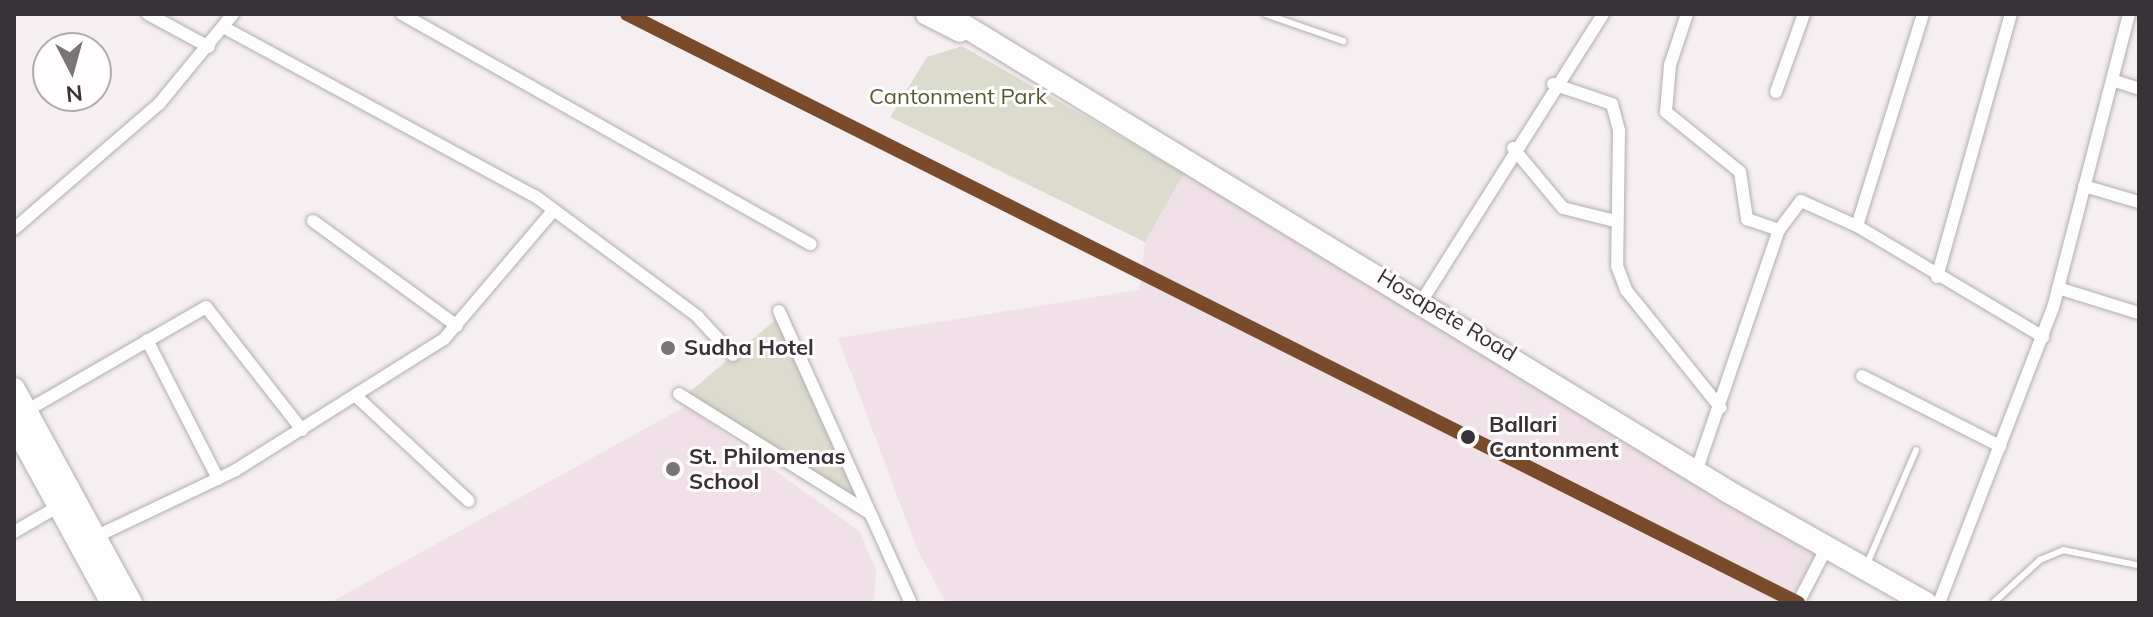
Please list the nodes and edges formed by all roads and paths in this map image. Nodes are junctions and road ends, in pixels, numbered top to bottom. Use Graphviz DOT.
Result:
graph roads {
  1 [pos="148,14"];
  2 [pos="233,14"];
  3 [pos="402,14"];
  4 [pos="1265,14"];
  5 [pos="1603,14"];
  6 [pos="1687,14"];
  7 [pos="1804,14"];
  8 [pos="1923,14"];
  9 [pos="2011,14"];
  10 [pos="2129,14"];
  11 [pos="932,15"];
  12 [pos="225,28"];
  13 [pos="1343,41"];
  14 [pos="209,47"];
  15 [pos="2112,80"];
  16 [pos="1553,84"];
  17 [pos="2139,89"];
  18 [pos="1776,92"];
  19 [pos="1513,148"];
  20 [pos="2084,186"];
  21 [pos="2139,202"];
  22 [pos="553,211"];
  23 [pos="313,221"];
  24 [pos="1615,221"];
  25 [pos="1857,226"];
  26 [pos="14,229"];
  27 [pos="1779,230"];
  28 [pos="811,244"];
  29 [pos="1937,277"];
  30 [pos="2058,288"];
  31 [pos="1423,299"];
  32 [pos="779,311"];
  33 [pos="2139,313"];
  34 [pos="457,326"];
  35 [pos="2043,337"];
  36 [pos="147,340"];
  37 [pos="733,355"];
  38 [pos="1862,376"];
  39 [pos="14,389"];
  40 [pos="679,394"];
  41 [pos="358,398"];
  42 [pos="1721,408"];
  43 [pos="20,418"];
  44 [pos="302,430"];
  45 [pos="2000,446"];
  46 [pos="1916,450"];
  47 [pos="1696,472"];
  48 [pos="218,479"];
  49 [pos="469,501"];
  50 [pos="59,506"];
  51 [pos="868,512"];
  52 [pos="14,532"];
  53 [pos="95,537"];
  54 [pos="1826,549"];
  55 [pos="2137,565"];
  56 [pos="1864,569"];
  57 [pos="112,603"];
  58 [pos="131,603"];
  59 [pos="911,603"];
  60 [pos="1798,603"];
  61 [pos="1926,603"];
  62 [pos="1939,603"];
  63 [pos="1993,603"];
  1 -- 14 [label="street"];
  2 -- 12 [label="street"];
  3 -- 28 [label="street"];
  4 -- 13 [label="lane"];
  5 -- 16 [label="street"];
  6 -- 27 [label="street"];
  7 -- 18 [label="street"];
  8 -- 25 [label="street"];
  9 -- 29 [label="street"];
  10 -- 15 [label="street"];
  11 -- 31 [label="highway, Hosapete Road"];
  12 -- 14 [label="street"];
  12 -- 22 [label="street"];
  14 -- 26 [label="street"];
  15 -- 17 [label="street"];
  15 -- 20 [label="street"];
  16 -- 19 [label="street"];
  16 -- 24 [label="street"];
  19 -- 24 [label="street"];
  19 -- 31 [label="street"];
  20 -- 21 [label="street"];
  20 -- 30 [label="street"];
  22 -- 34 [label="street"];
  22 -- 37 [label="street"];
  23 -- 34 [label="street"];
  24 -- 42 [label="street"];
  25 -- 27 [label="street"];
  25 -- 29 [label="street"];
  27 -- 42 [label="street"];
  29 -- 35 [label="street"];
  30 -- 33 [label="street"];
  30 -- 35 [label="street"];
  31 -- 47 [label="highway, Hosapete Road"];
  32 -- 51 [label="street"];
  34 -- 41 [label="street"];
  35 -- 45 [label="street"];
  36 -- 43 [label="street"];
  36 -- 44 [label="street"];
  36 -- 48 [label="street"];
  38 -- 45 [label="street"];
  39 -- 43 [label="highway"];
  40 -- 51 [label="street"];
  41 -- 44 [label="street"];
  41 -- 49 [label="street"];
  42 -- 47 [label="street"];
  43 -- 50 [label="highway"];
  43 -- 53 [label="highway"];
  44 -- 48 [label="street"];
  45 -- 62 [label="street"];
  46 -- 56 [label="lane"];
  47 -- 54 [label="highway, Hosapete Road"];
  48 -- 53 [label="street"];
  50 -- 52 [label="street"];
  50 -- 57 [label="highway"];
  51 -- 59 [label="street"];
  53 -- 58 [label="highway"];
  54 -- 56 [label="highway, Hosapete Road"];
  54 -- 60 [label="street"];
  55 -- 63 [label="lane"];
  56 -- 61 [label="highway, Hosapete Road"];
}
